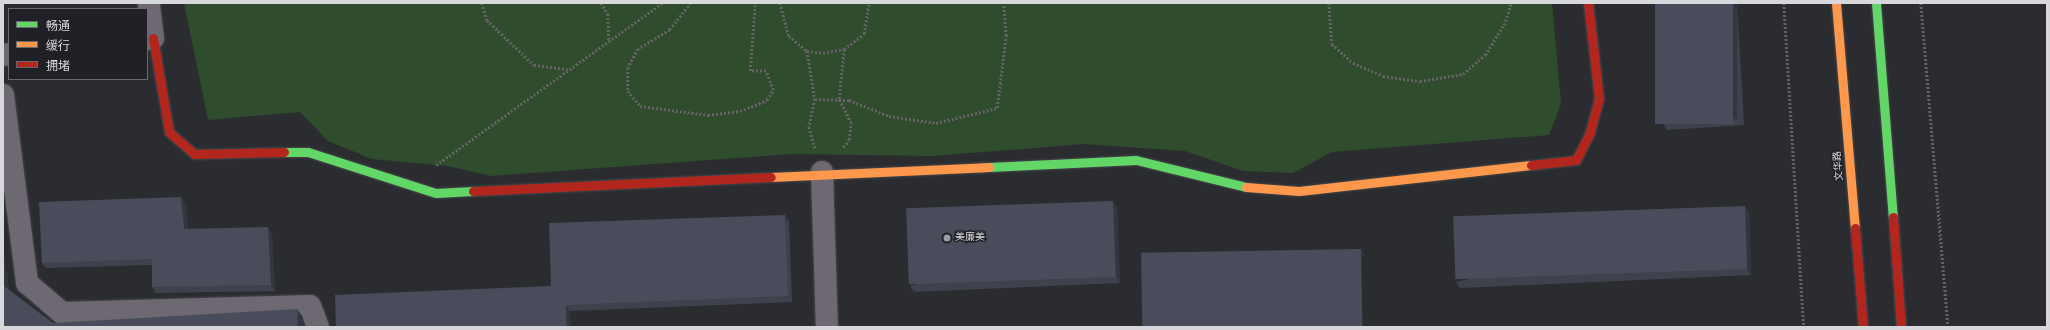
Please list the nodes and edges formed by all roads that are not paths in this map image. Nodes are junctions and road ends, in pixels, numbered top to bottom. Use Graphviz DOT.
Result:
graph roads {
  1 [pos="149,3"];
  2 [pos="1588,3"];
  3 [pos="1836,3"];
  4 [pos="1876,3"];
  5 [pos="150,38"];
  6 [pos="3,94"];
  7 [pos="822,172"];
  8 [pos="318,327"];
  9 [pos="827,327"];
  10 [pos="1863,327"];
  11 [pos="1901,327"];
  1 -- 5 [label="street"];
  2 -- 7 [label="street"];
  3 -- 10 [label="street, 文华路"];
  4 -- 11 [label="street"];
  5 -- 7 [label="street"];
  6 -- 8 [label="street"];
  7 -- 9 [label="street"];
}
